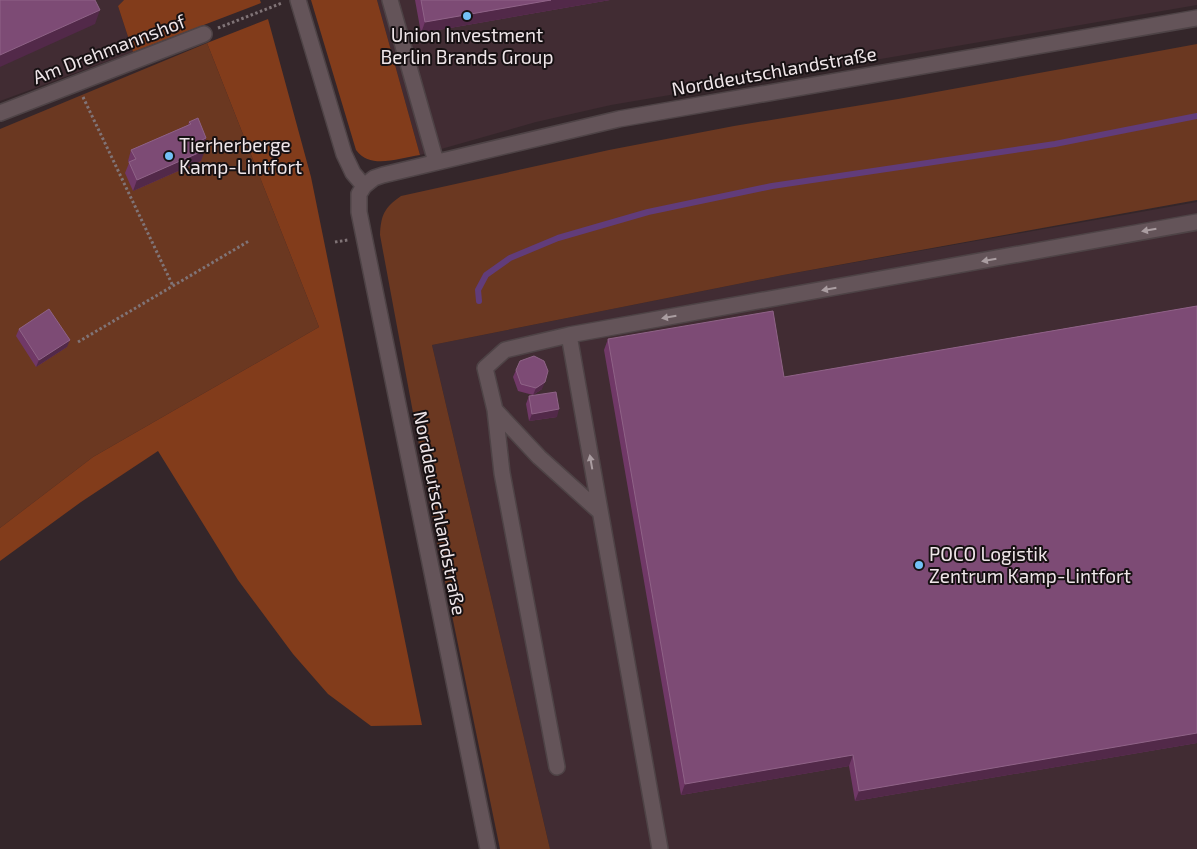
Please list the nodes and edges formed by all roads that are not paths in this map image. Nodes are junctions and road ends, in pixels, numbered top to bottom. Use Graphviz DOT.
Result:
graph roads {
  1 [pos="298,0"];
  2 [pos="390,0"];
  3 [pos="1197,18"];
  4 [pos="204,34"];
  5 [pos="0,113"];
  6 [pos="436,162"];
  7 [pos="364,186"];
  8 [pos="1197,222"];
  9 [pos="570,335"];
  10 [pos="495,410"];
  11 [pos="599,510"];
  12 [pos="557,767"];
  13 [pos="488,849"];
  14 [pos="660,849"];
  1 -- 7 [label="street"];
  2 -- 6 [label="street"];
  3 -- 6 [label="street, Norddeutschlandstraße"];
  4 -- 5 [label="street, Am Drehmannshof"];
  6 -- 7 [label="street, Norddeutschlandstraße"];
  7 -- 13 [label="street, Norddeutschlandstraße"];
  8 -- 9 [label="street, one-way"];
  9 -- 10 [label="street"];
  11 -- 9 [label="street, one-way"];
  10 -- 11 [label="street"];
  10 -- 12 [label="street"];
  11 -- 14 [label="street"];
}
